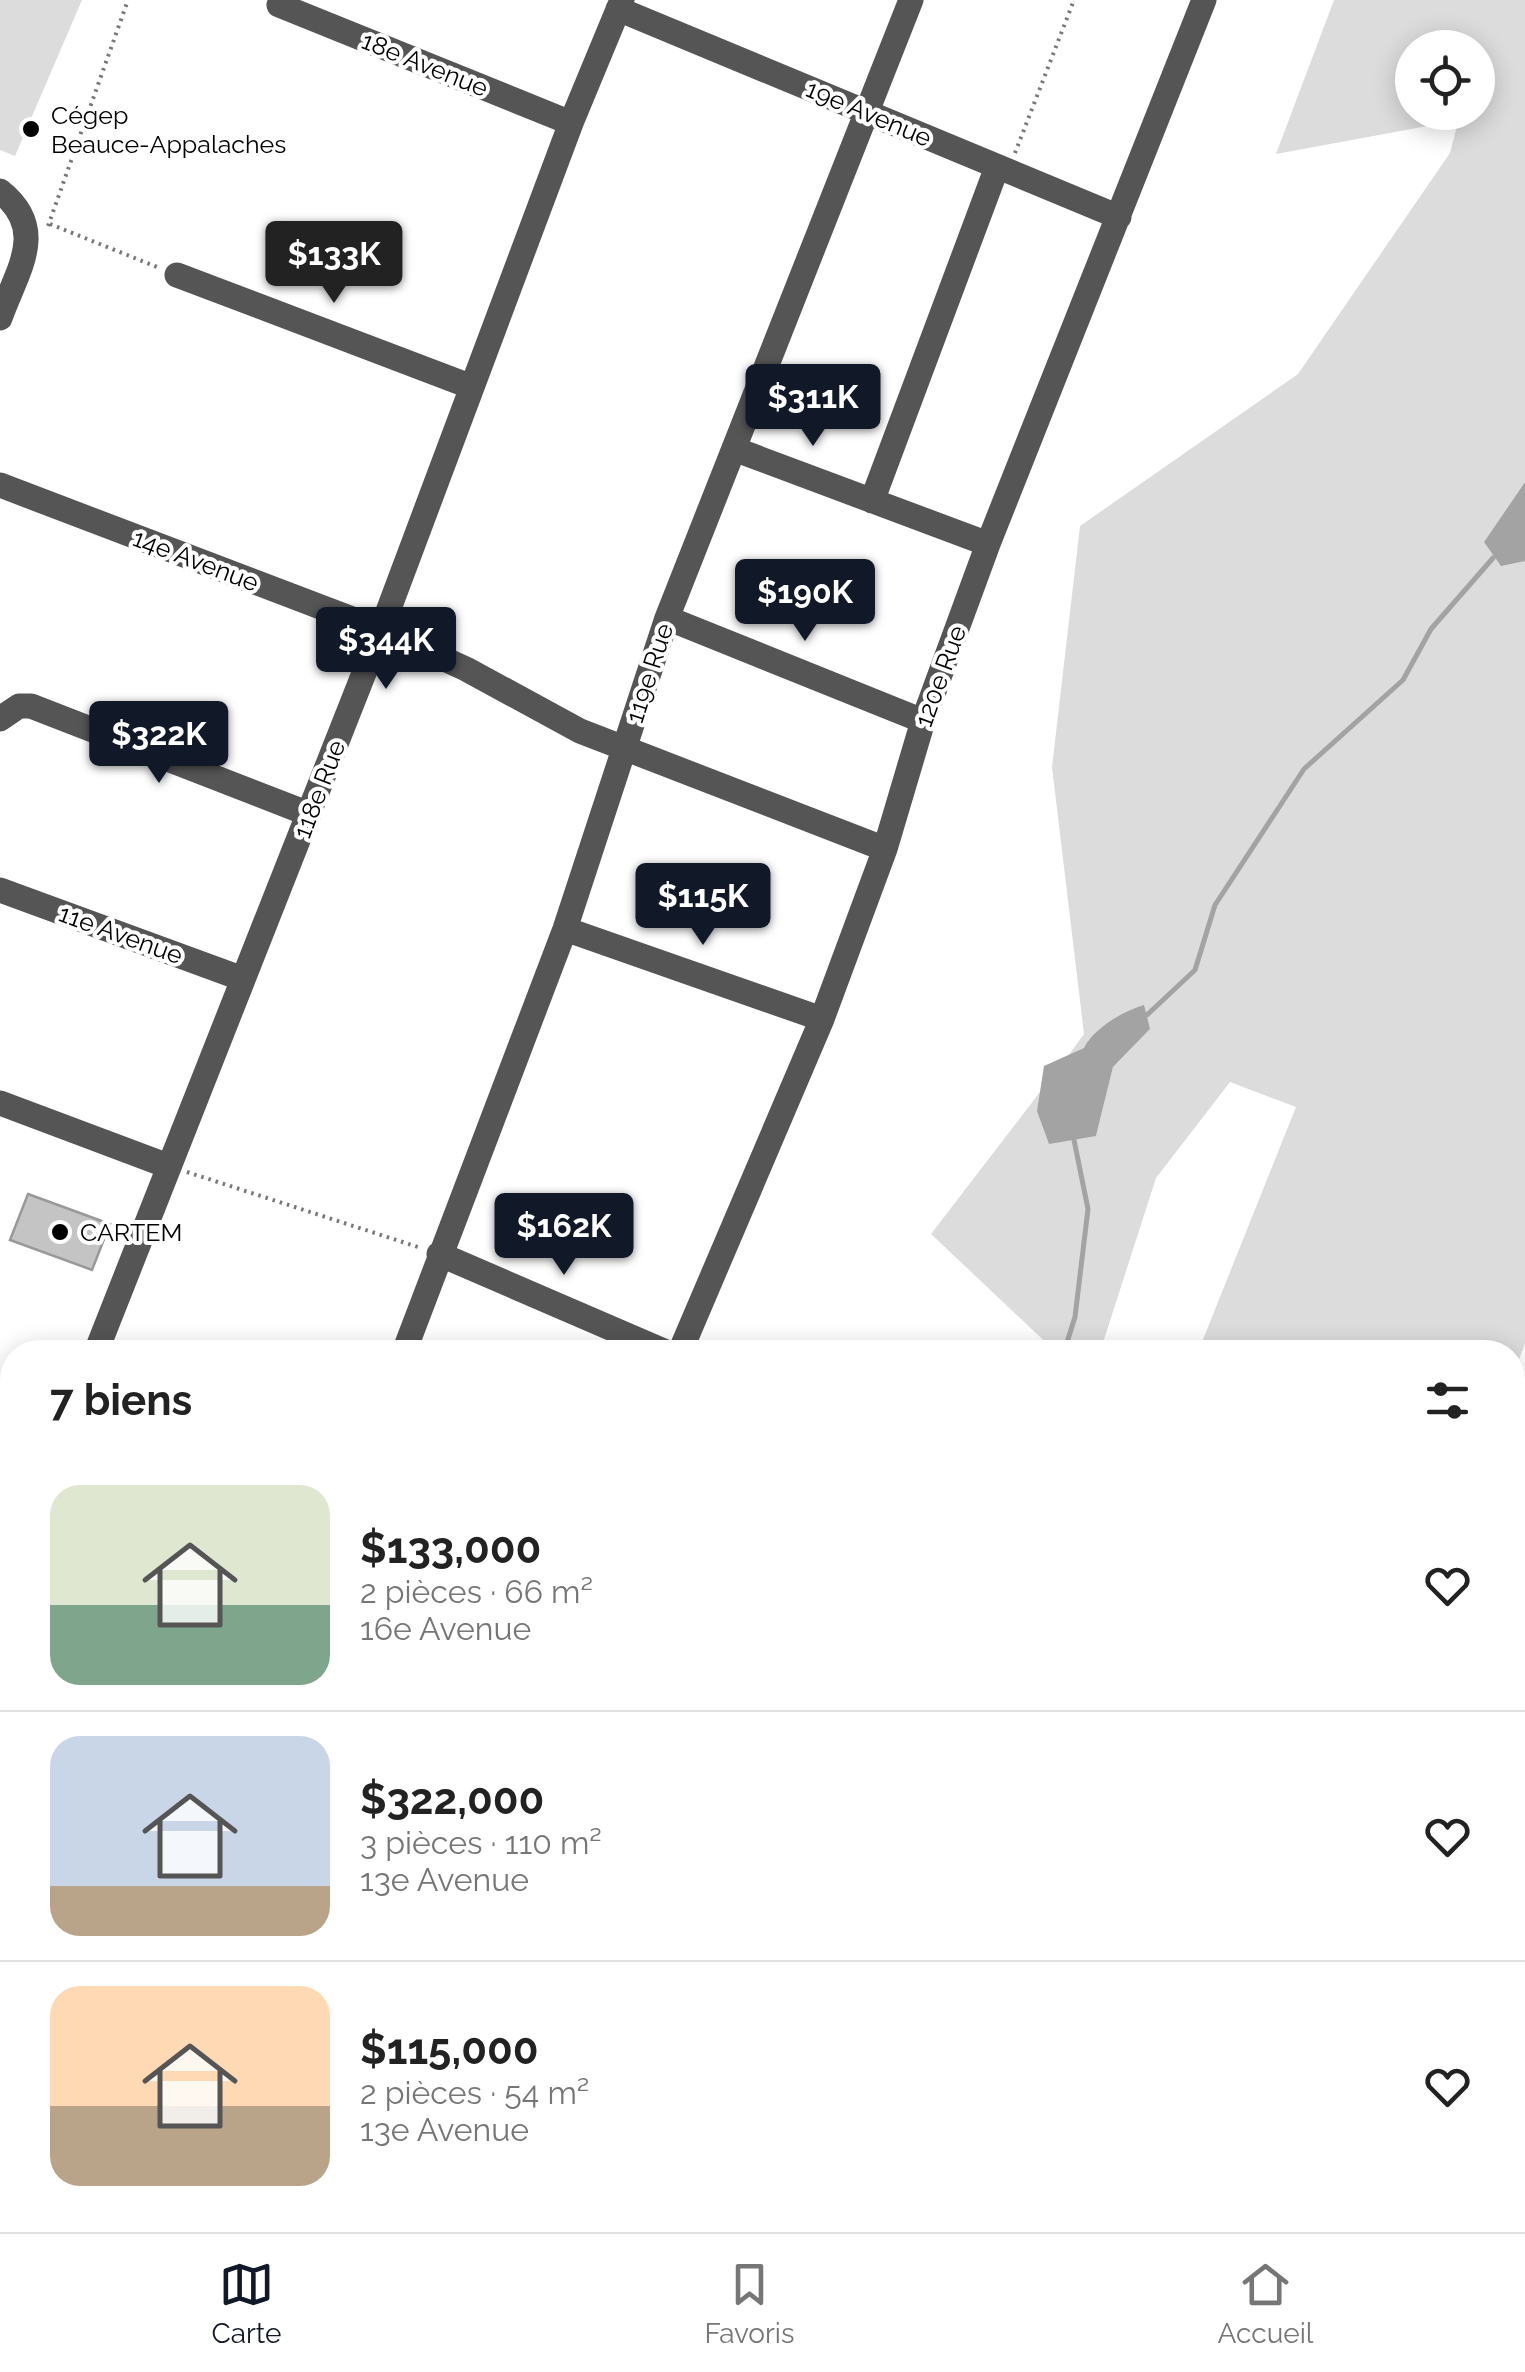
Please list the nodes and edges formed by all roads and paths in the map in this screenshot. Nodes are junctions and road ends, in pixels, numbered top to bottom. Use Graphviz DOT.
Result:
graph roads {
  1 [pos="128,0"];
  2 [pos="911,0"];
  3 [pos="1074,0"];
  4 [pos="1204,0"];
  5 [pos="620,4"];
  6 [pos="279,5"];
  7 [pos="868,111"];
  8 [pos="570,122"];
  9 [pos="1002,169"];
  10 [pos="0,191"];
  11 [pos="1118,217"];
  12 [pos="50,224"];
  13 [pos="29,239"];
  14 [pos="177,276"];
  15 [pos="0,318"];
  16 [pos="472,388"];
  17 [pos="734,448"];
  18 [pos="0,485"];
  19 [pos="872,501"];
  20 [pos="988,544"];
  21 [pos="667,618"];
  22 [pos="380,630"];
  23 [pos="0,719"];
  24 [pos="922,721"];
  25 [pos="625,747"];
  26 [pos="309,814"];
  27 [pos="886,850"];
  28 [pos="0,890"];
  29 [pos="565,929"];
  30 [pos="243,979"];
  31 [pos="822,1020"];
  32 [pos="0,1103"];
  33 [pos="168,1166"];
  34 [pos="439,1254"];
  35 [pos="101,1340"];
  36 [pos="408,1340"];
  37 [pos="638,1340"];
  38 [pos="685,1340"];
  1 -- 12 [label="path"];
  2 -- 7 [label="street, 119e Rue"];
  3 -- 9 [label="path"];
  4 -- 11 [label="street, 120e Rue"];
  5 -- 7 [label="street, 19e Avenue"];
  5 -- 8 [label="street, 118e Rue"];
  6 -- 8 [label="street, 18e Avenue"];
  7 -- 9 [label="street, 19e Avenue"];
  7 -- 17 [label="street, 119e Rue"];
  8 -- 16 [label="street, 118e Rue"];
  9 -- 11 [label="street, 19e Avenue"];
  9 -- 19 [label="street"];
  10 -- 13 [label="street"];
  11 -- 20 [label="street, 120e Rue"];
  12 -- 13 [label="path"];
  12 -- 14 [label="path"];
  13 -- 15 [label="street"];
  14 -- 16 [label="street"];
  16 -- 22 [label="street, 118e Rue"];
  17 -- 19 [label="street"];
  17 -- 21 [label="street, 119e Rue"];
  18 -- 22 [label="street, 14e Avenue"];
  19 -- 20 [label="street"];
  20 -- 24 [label="street, 120e Rue"];
  21 -- 24 [label="street"];
  21 -- 25 [label="street, 119e Rue"];
  22 -- 25 [label="street, 14e Avenue"];
  22 -- 26 [label="street, 118e Rue"];
  23 -- 26 [label="street"];
  24 -- 27 [label="street, 120e Rue"];
  25 -- 27 [label="street, 14e Avenue"];
  25 -- 29 [label="street, 119e Rue"];
  26 -- 30 [label="street, 118e Rue"];
  27 -- 31 [label="street, 120e Rue"];
  28 -- 30 [label="street, 11e Avenue"];
  29 -- 31 [label="street"];
  29 -- 34 [label="street, 119e Rue"];
  30 -- 33 [label="street, 118e Rue"];
  31 -- 38 [label="street, 120e Rue"];
  32 -- 33 [label="street"];
  33 -- 34 [label="path"];
  33 -- 35 [label="street, 118e Rue"];
  34 -- 36 [label="street, 119e Rue"];
  34 -- 37 [label="street"];
}
